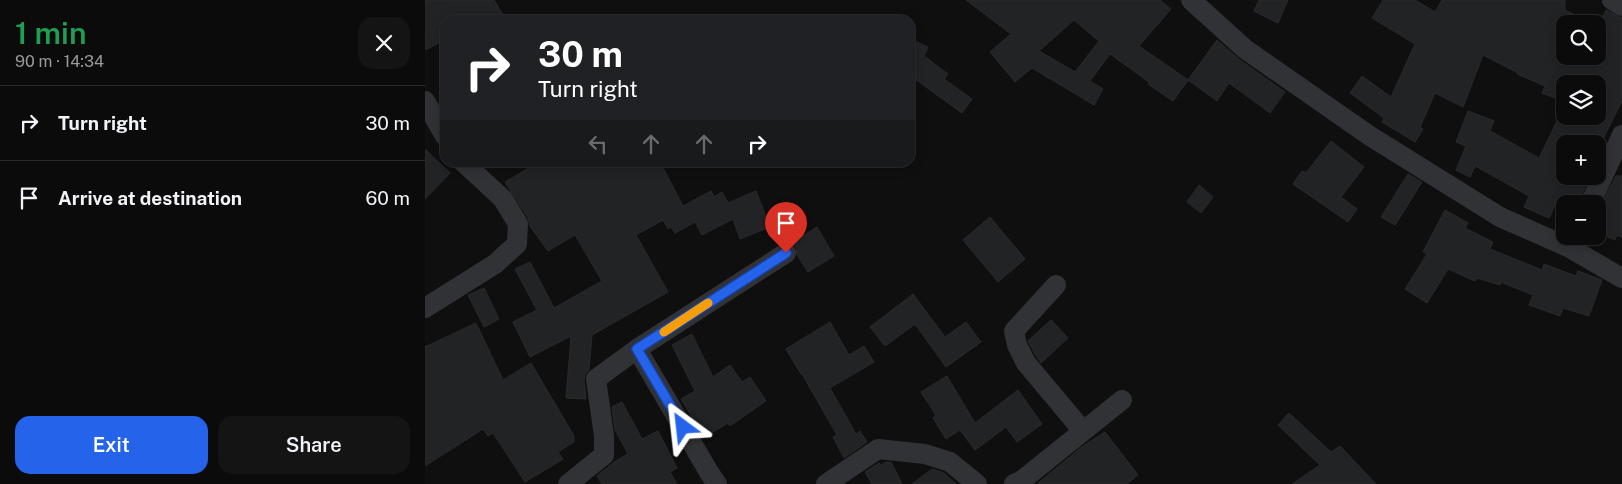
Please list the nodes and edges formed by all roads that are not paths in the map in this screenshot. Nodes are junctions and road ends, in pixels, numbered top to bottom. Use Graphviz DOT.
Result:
graph roads {
  1 [pos="1191,0"];
  2 [pos="1612,0"];
  3 [pos="1622,6"];
  4 [pos="425,101"];
  5 [pos="440,127"];
  6 [pos="1622,135"];
  7 [pos="468,167"];
  8 [pos="1595,195"];
  9 [pos="1556,236"];
  10 [pos="1577,245"];
  11 [pos="786,253"];
  12 [pos="1622,278"];
  13 [pos="1056,284"];
  14 [pos="425,308"];
  15 [pos="637,349"];
  16 [pos="1122,400"];
  17 [pos="1083,431"];
  18 [pos="568,484"];
  19 [pos="717,484"];
  20 [pos="826,484"];
  21 [pos="977,484"];
  22 [pos="1014,484"];
  1 -- 9 [label="street"];
  2 -- 3 [label="street"];
  4 -- 5 [label="street"];
  6 -- 8 [label="street"];
  7 -- 14 [label="street"];
  10 -- 12 [label="street"];
  11 -- 15 [label="street"];
  13 -- 17 [label="street"];
  15 -- 18 [label="street"];
  15 -- 19 [label="street"];
  16 -- 17 [label="street"];
  17 -- 22 [label="street"];
  20 -- 21 [label="street"];
}
